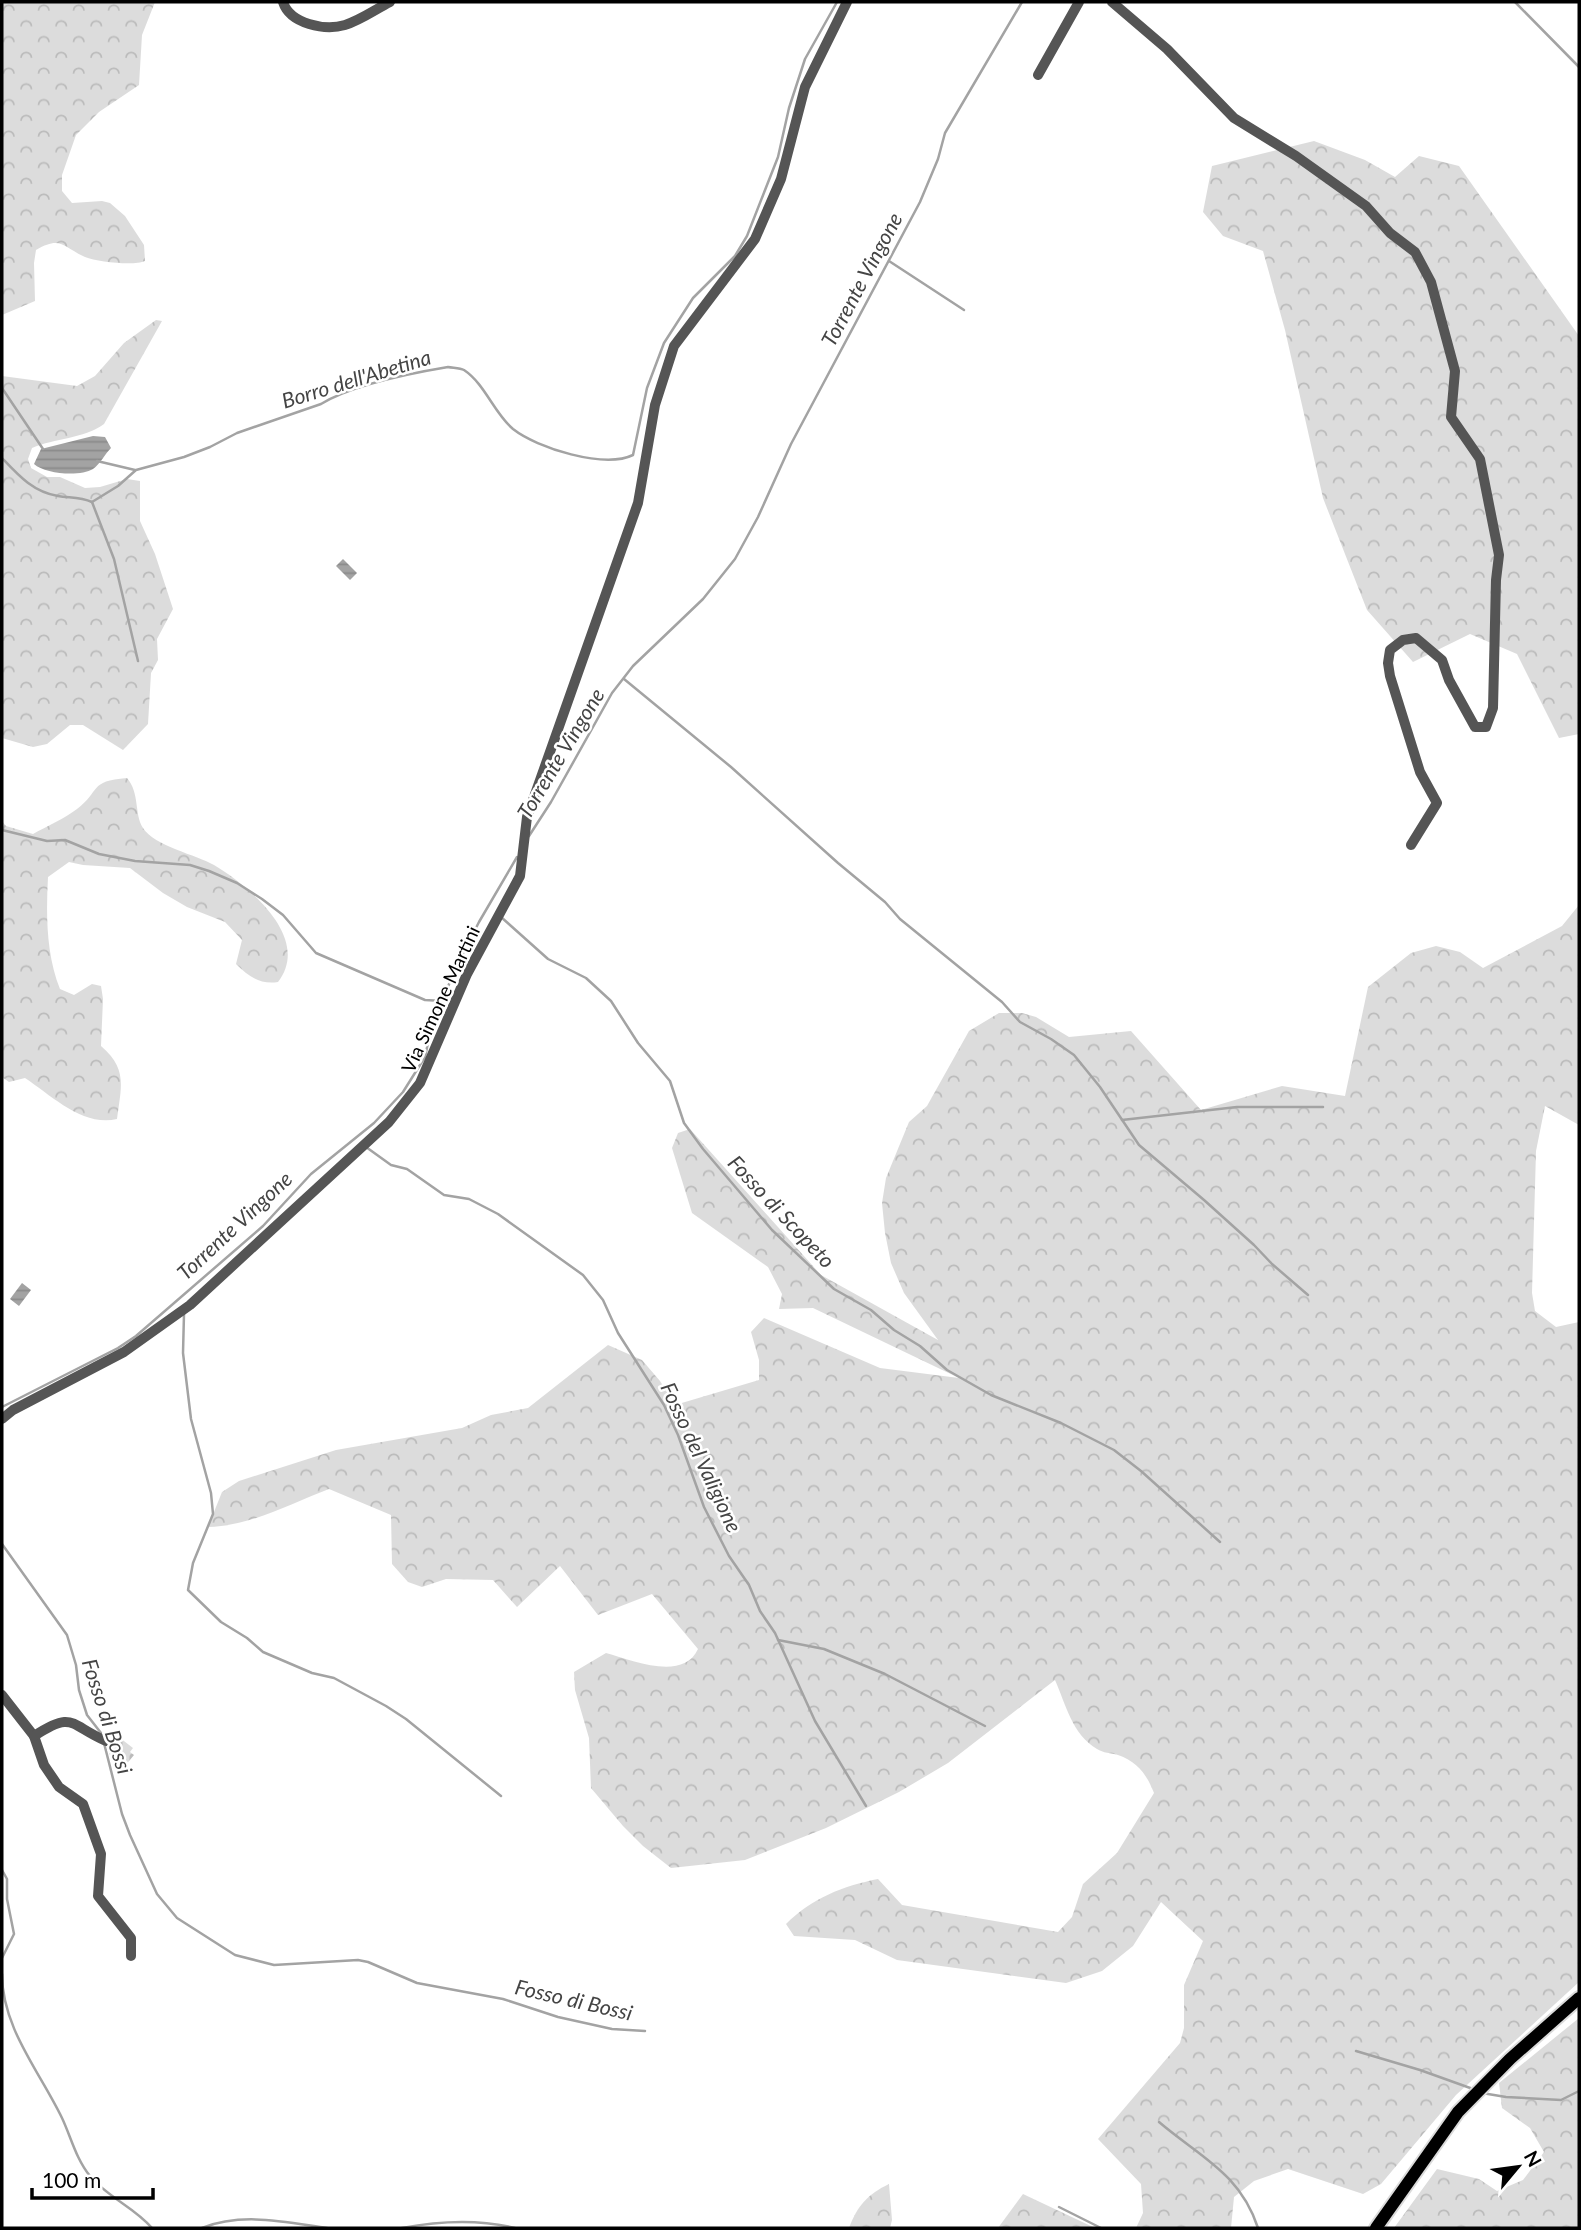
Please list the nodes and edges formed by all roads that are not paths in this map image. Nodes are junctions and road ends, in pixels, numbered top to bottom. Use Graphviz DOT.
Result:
graph roads {
  1 [pos="283,2"];
  2 [pos="390,2"];
  3 [pos="847,2"];
  4 [pos="1079,2"];
  5 [pos="1128,2"];
  6 [pos="1114,4"];
  7 [pos="1038,75"];
  8 [pos="1411,845"];
  9 [pos="2,1419"];
  10 [pos="2,1695"];
  11 [pos="34,1736"];
  12 [pos="103,1739"];
  13 [pos="131,1956"];
  14 [pos="1579,1998"];
  15 [pos="1376,2228"];
  1 -- 2 [label="street"];
  3 -- 9 [label="street, Via Simone Martini"];
  4 -- 7 [label="street"];
  5 -- 6 [label="street"];
  6 -- 8 [label="street"];
  10 -- 11 [label="street"];
  11 -- 12 [label="street"];
  11 -- 13 [label="street"];
  14 -- 15 [label="main road"];
}
